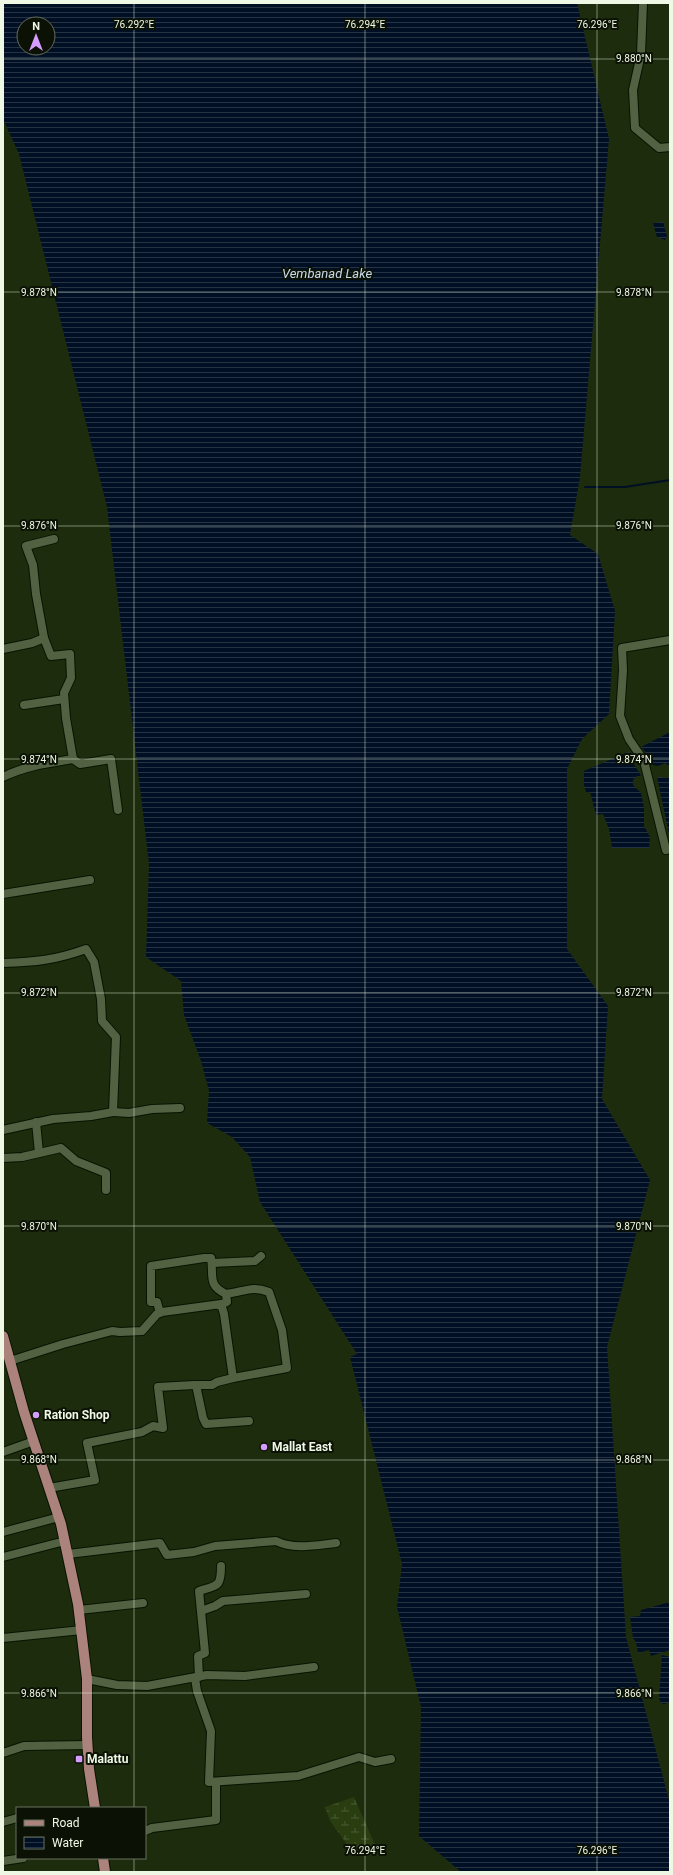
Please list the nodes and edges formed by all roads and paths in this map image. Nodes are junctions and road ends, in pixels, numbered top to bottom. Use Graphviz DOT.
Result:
graph roads {
  1 [pos="643,3"];
  2 [pos="670,147"];
  3 [pos="54,539"];
  4 [pos="44,638"];
  5 [pos="670,640"];
  6 [pos="3,649"];
  7 [pos="64,699"];
  8 [pos="24,705"];
  9 [pos="73,759"];
  10 [pos="3,777"];
  11 [pos="118,810"];
  12 [pos="666,850"];
  13 [pos="90,880"];
  14 [pos="3,894"];
  15 [pos="3,963"];
  16 [pos="180,1108"];
  17 [pos="113,1112"];
  18 [pos="36,1122"];
  19 [pos="3,1130"];
  20 [pos="39,1153"];
  21 [pos="3,1158"];
  22 [pos="106,1190"];
  23 [pos="261,1256"];
  24 [pos="212,1263"];
  25 [pos="226,1294"];
  26 [pos="219,1305"];
  27 [pos="160,1313"];
  28 [pos="3,1336"];
  29 [pos="10,1361"];
  30 [pos="233,1378"];
  31 [pos="196,1385"];
  32 [pos="249,1421"];
  33 [pos="34,1441"];
  34 [pos="3,1452"];
  35 [pos="49,1488"];
  36 [pos="59,1517"];
  37 [pos="3,1532"];
  38 [pos="65,1541"];
  39 [pos="336,1543"];
  40 [pos="68,1554"];
  41 [pos="3,1557"];
  42 [pos="221,1566"];
  43 [pos="306,1594"];
  44 [pos="143,1604"];
  45 [pos="79,1610"];
  46 [pos="201,1611"];
  47 [pos="82,1630"];
  48 [pos="3,1638"];
  49 [pos="314,1667"];
  50 [pos="197,1677"];
  51 [pos="87,1680"];
  52 [pos="87,1745"];
  53 [pos="3,1753"];
  54 [pos="391,1759"];
  55 [pos="216,1782"];
  56 [pos="95,1807"];
  57 [pos="16,1818"];
  58 [pos="3,1822"];
  59 [pos="146,1831"];
  60 [pos="16,1859"];
  61 [pos="103,1859"];
  62 [pos="3,1861"];
  63 [pos="106,1872"];
  1 -- 2 [label="street"];
  3 -- 4 [label="street"];
  4 -- 6 [label="street"];
  4 -- 7 [label="street"];
  5 -- 12 [label="street"];
  7 -- 8 [label="street"];
  7 -- 9 [label="street"];
  9 -- 10 [label="street"];
  9 -- 11 [label="street"];
  13 -- 14 [label="street"];
  15 -- 17 [label="street"];
  16 -- 17 [label="street"];
  17 -- 18 [label="street"];
  18 -- 19 [label="street"];
  18 -- 20 [label="street"];
  20 -- 21 [label="street"];
  20 -- 22 [label="street"];
  23 -- 24 [label="street"];
  24 -- 25 [label="street"];
  24 -- 27 [label="street"];
  25 -- 26 [label="street"];
  25 -- 30 [label="street"];
  26 -- 27 [label="street"];
  26 -- 30 [label="street"];
  27 -- 29 [label="street"];
  28 -- 29 [label="main road"];
  29 -- 33 [label="main road"];
  30 -- 31 [label="street"];
  31 -- 32 [label="street"];
  31 -- 35 [label="street"];
  33 -- 34 [label="street"];
  33 -- 35 [label="main road"];
  35 -- 36 [label="main road"];
  36 -- 37 [label="street"];
  36 -- 38 [label="main road"];
  38 -- 40 [label="main road"];
  38 -- 41 [label="street"];
  39 -- 40 [label="street"];
  40 -- 45 [label="main road"];
  42 -- 46 [label="street"];
  43 -- 46 [label="street"];
  44 -- 45 [label="street"];
  45 -- 47 [label="main road"];
  46 -- 50 [label="street"];
  47 -- 48 [label="street"];
  47 -- 51 [label="main road"];
  49 -- 50 [label="street"];
  50 -- 51 [label="street"];
  50 -- 55 [label="street"];
  51 -- 52 [label="main road"];
  52 -- 53 [label="street"];
  52 -- 56 [label="main road"];
  54 -- 55 [label="street"];
  55 -- 59 [label="street"];
  57 -- 58 [label="street"];
  60 -- 62 [label="street"];
  61 -- 63 [label="main road"];
}
